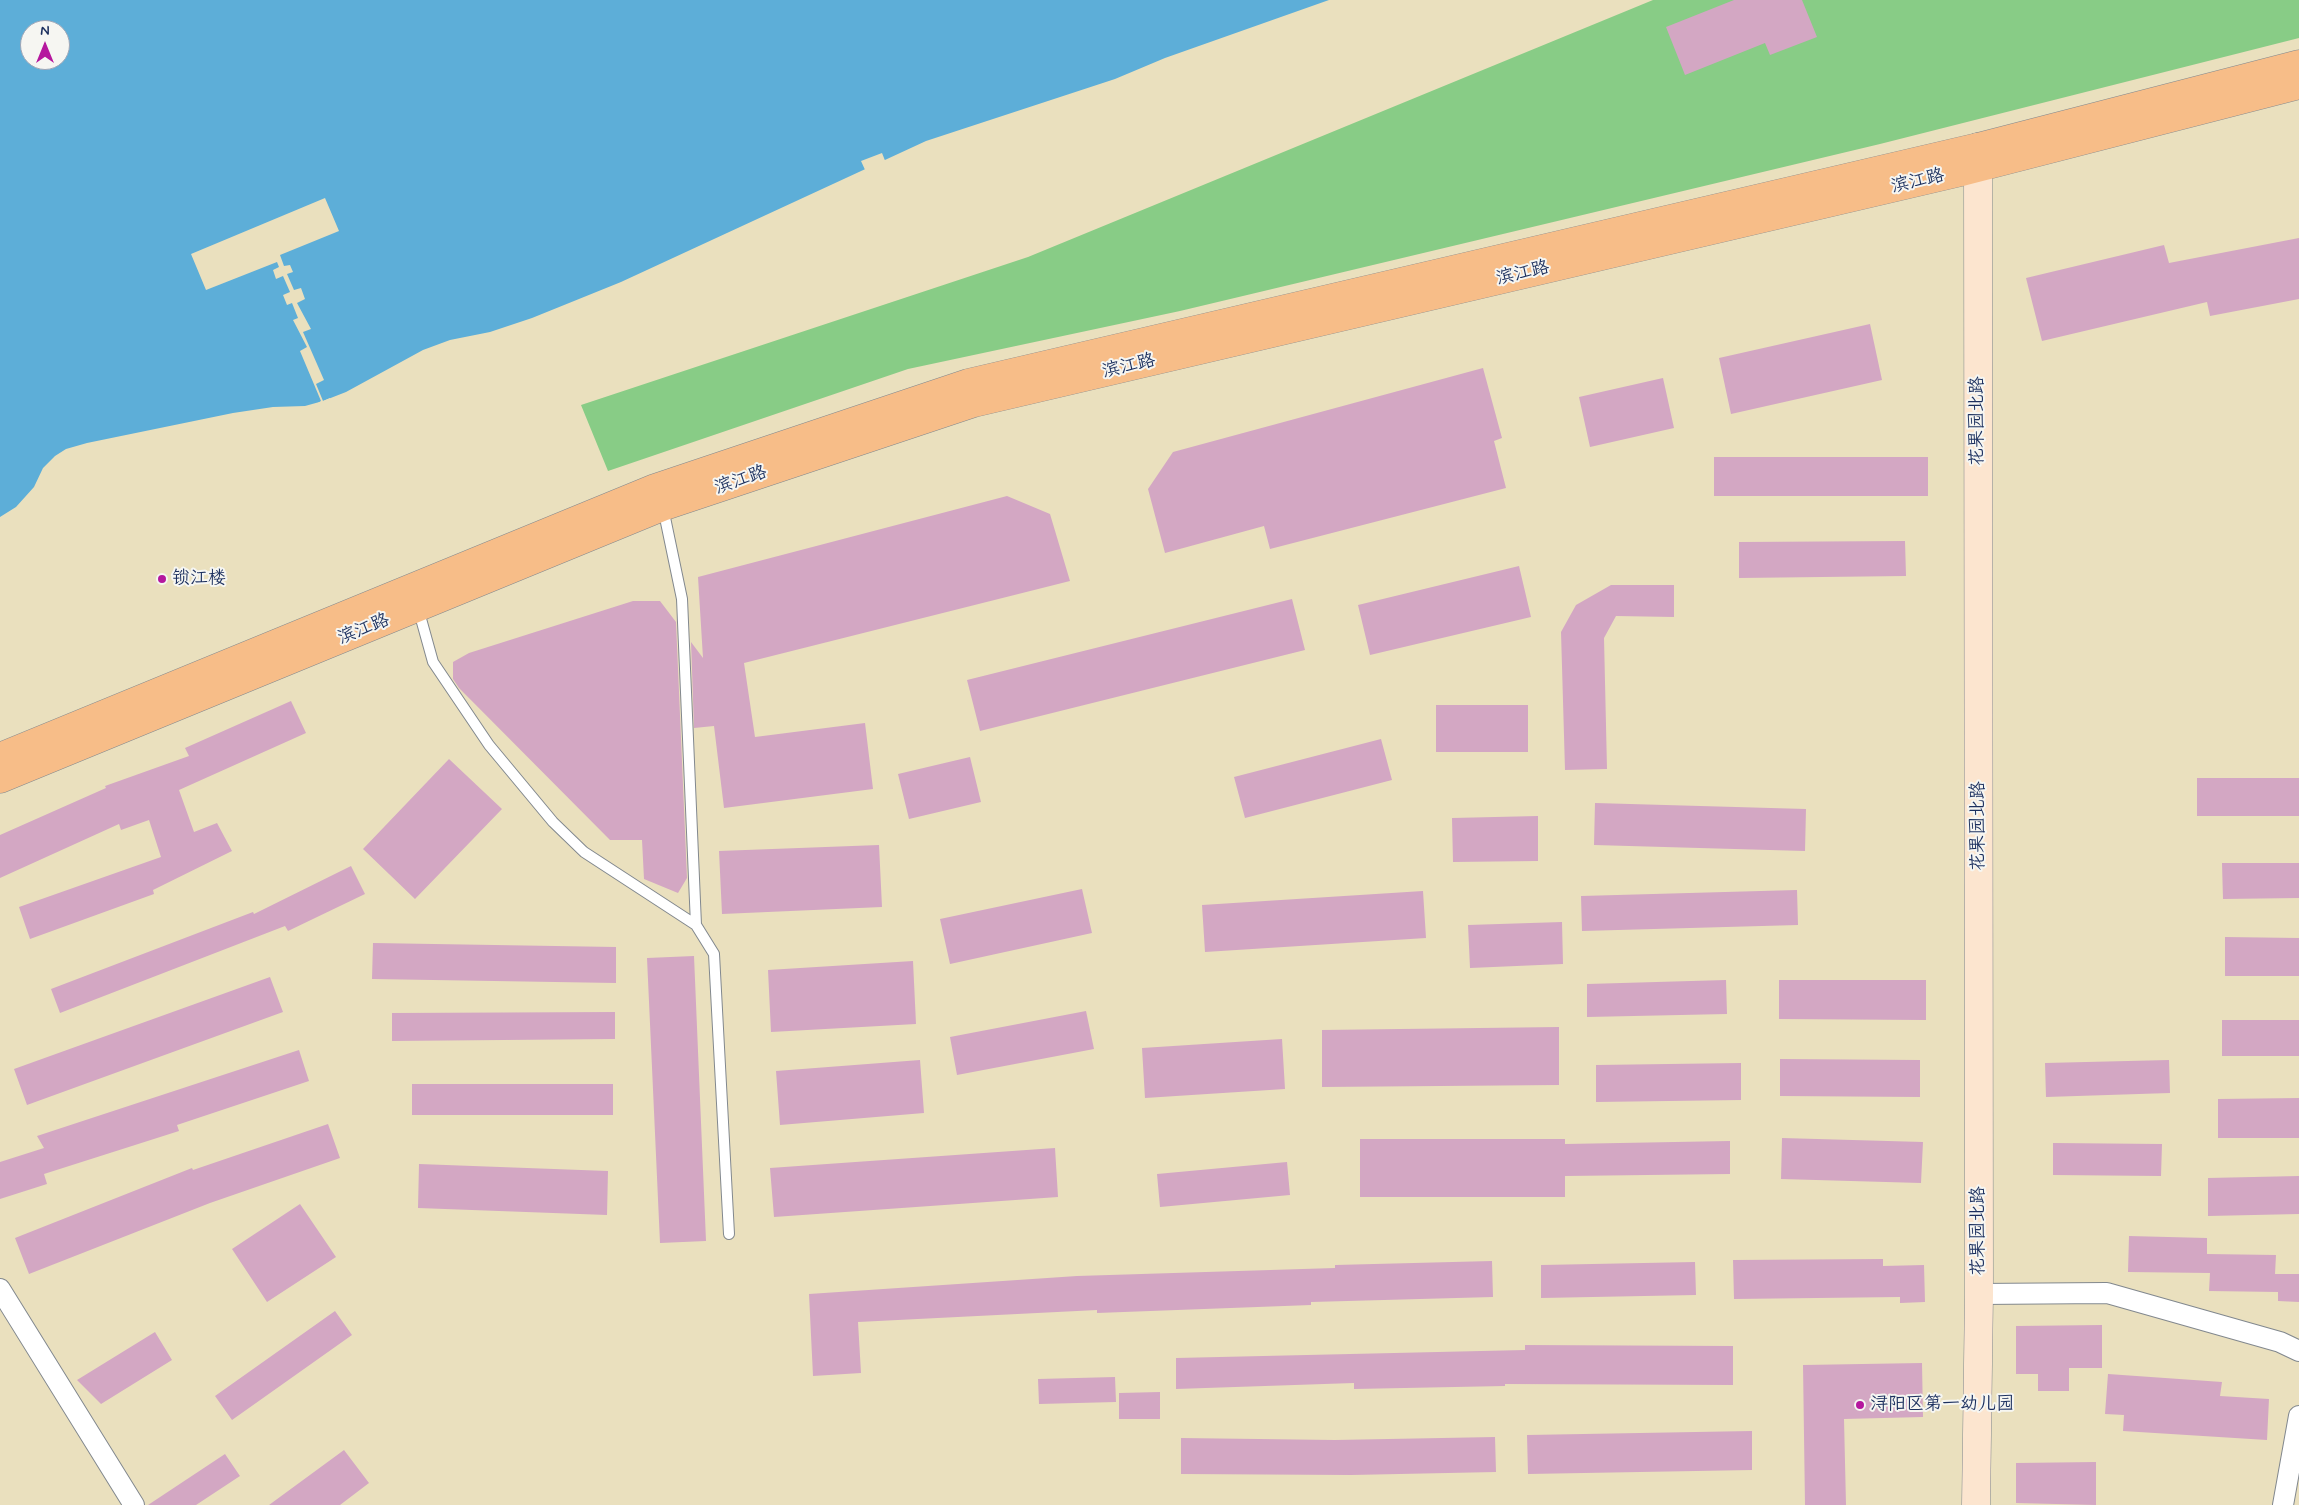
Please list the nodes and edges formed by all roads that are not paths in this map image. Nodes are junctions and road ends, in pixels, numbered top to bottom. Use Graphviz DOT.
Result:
graph roads {
  1 [pos="2299,64"];
  2 [pos="2299,85"];
  3 [pos="1978,157"];
  4 [pos="662,507"];
  5 [pos="412,588"];
  6 [pos="0,757"];
  7 [pos="0,779"];
  8 [pos="696,925"];
  9 [pos="728,1234"];
  10 [pos="0,1289"];
  11 [pos="1979,1294"];
  12 [pos="2299,1351"];
  13 [pos="2299,1416"];
  14 [pos="134,1505"];
  15 [pos="1976,1505"];
  16 [pos="2283,1505"];
  1 -- 3 [label="main road, 滨江路"];
  2 -- 3 [label="main road, 滨江路"];
  3 -- 4 [label="main road, 滨江路"];
  3 -- 5 [label="main road, 滨江路"];
  3 -- 11 [label="street, 花果园北路"];
  4 -- 7 [label="main road, 滨江路"];
  4 -- 8 [label="lane"];
  5 -- 6 [label="main road, 滨江路"];
  5 -- 8 [label="lane"];
  8 -- 9 [label="lane"];
  10 -- 14 [label="street"];
  11 -- 12 [label="street"];
  11 -- 15 [label="street, 花果园北路"];
  13 -- 16 [label="street"];
}
